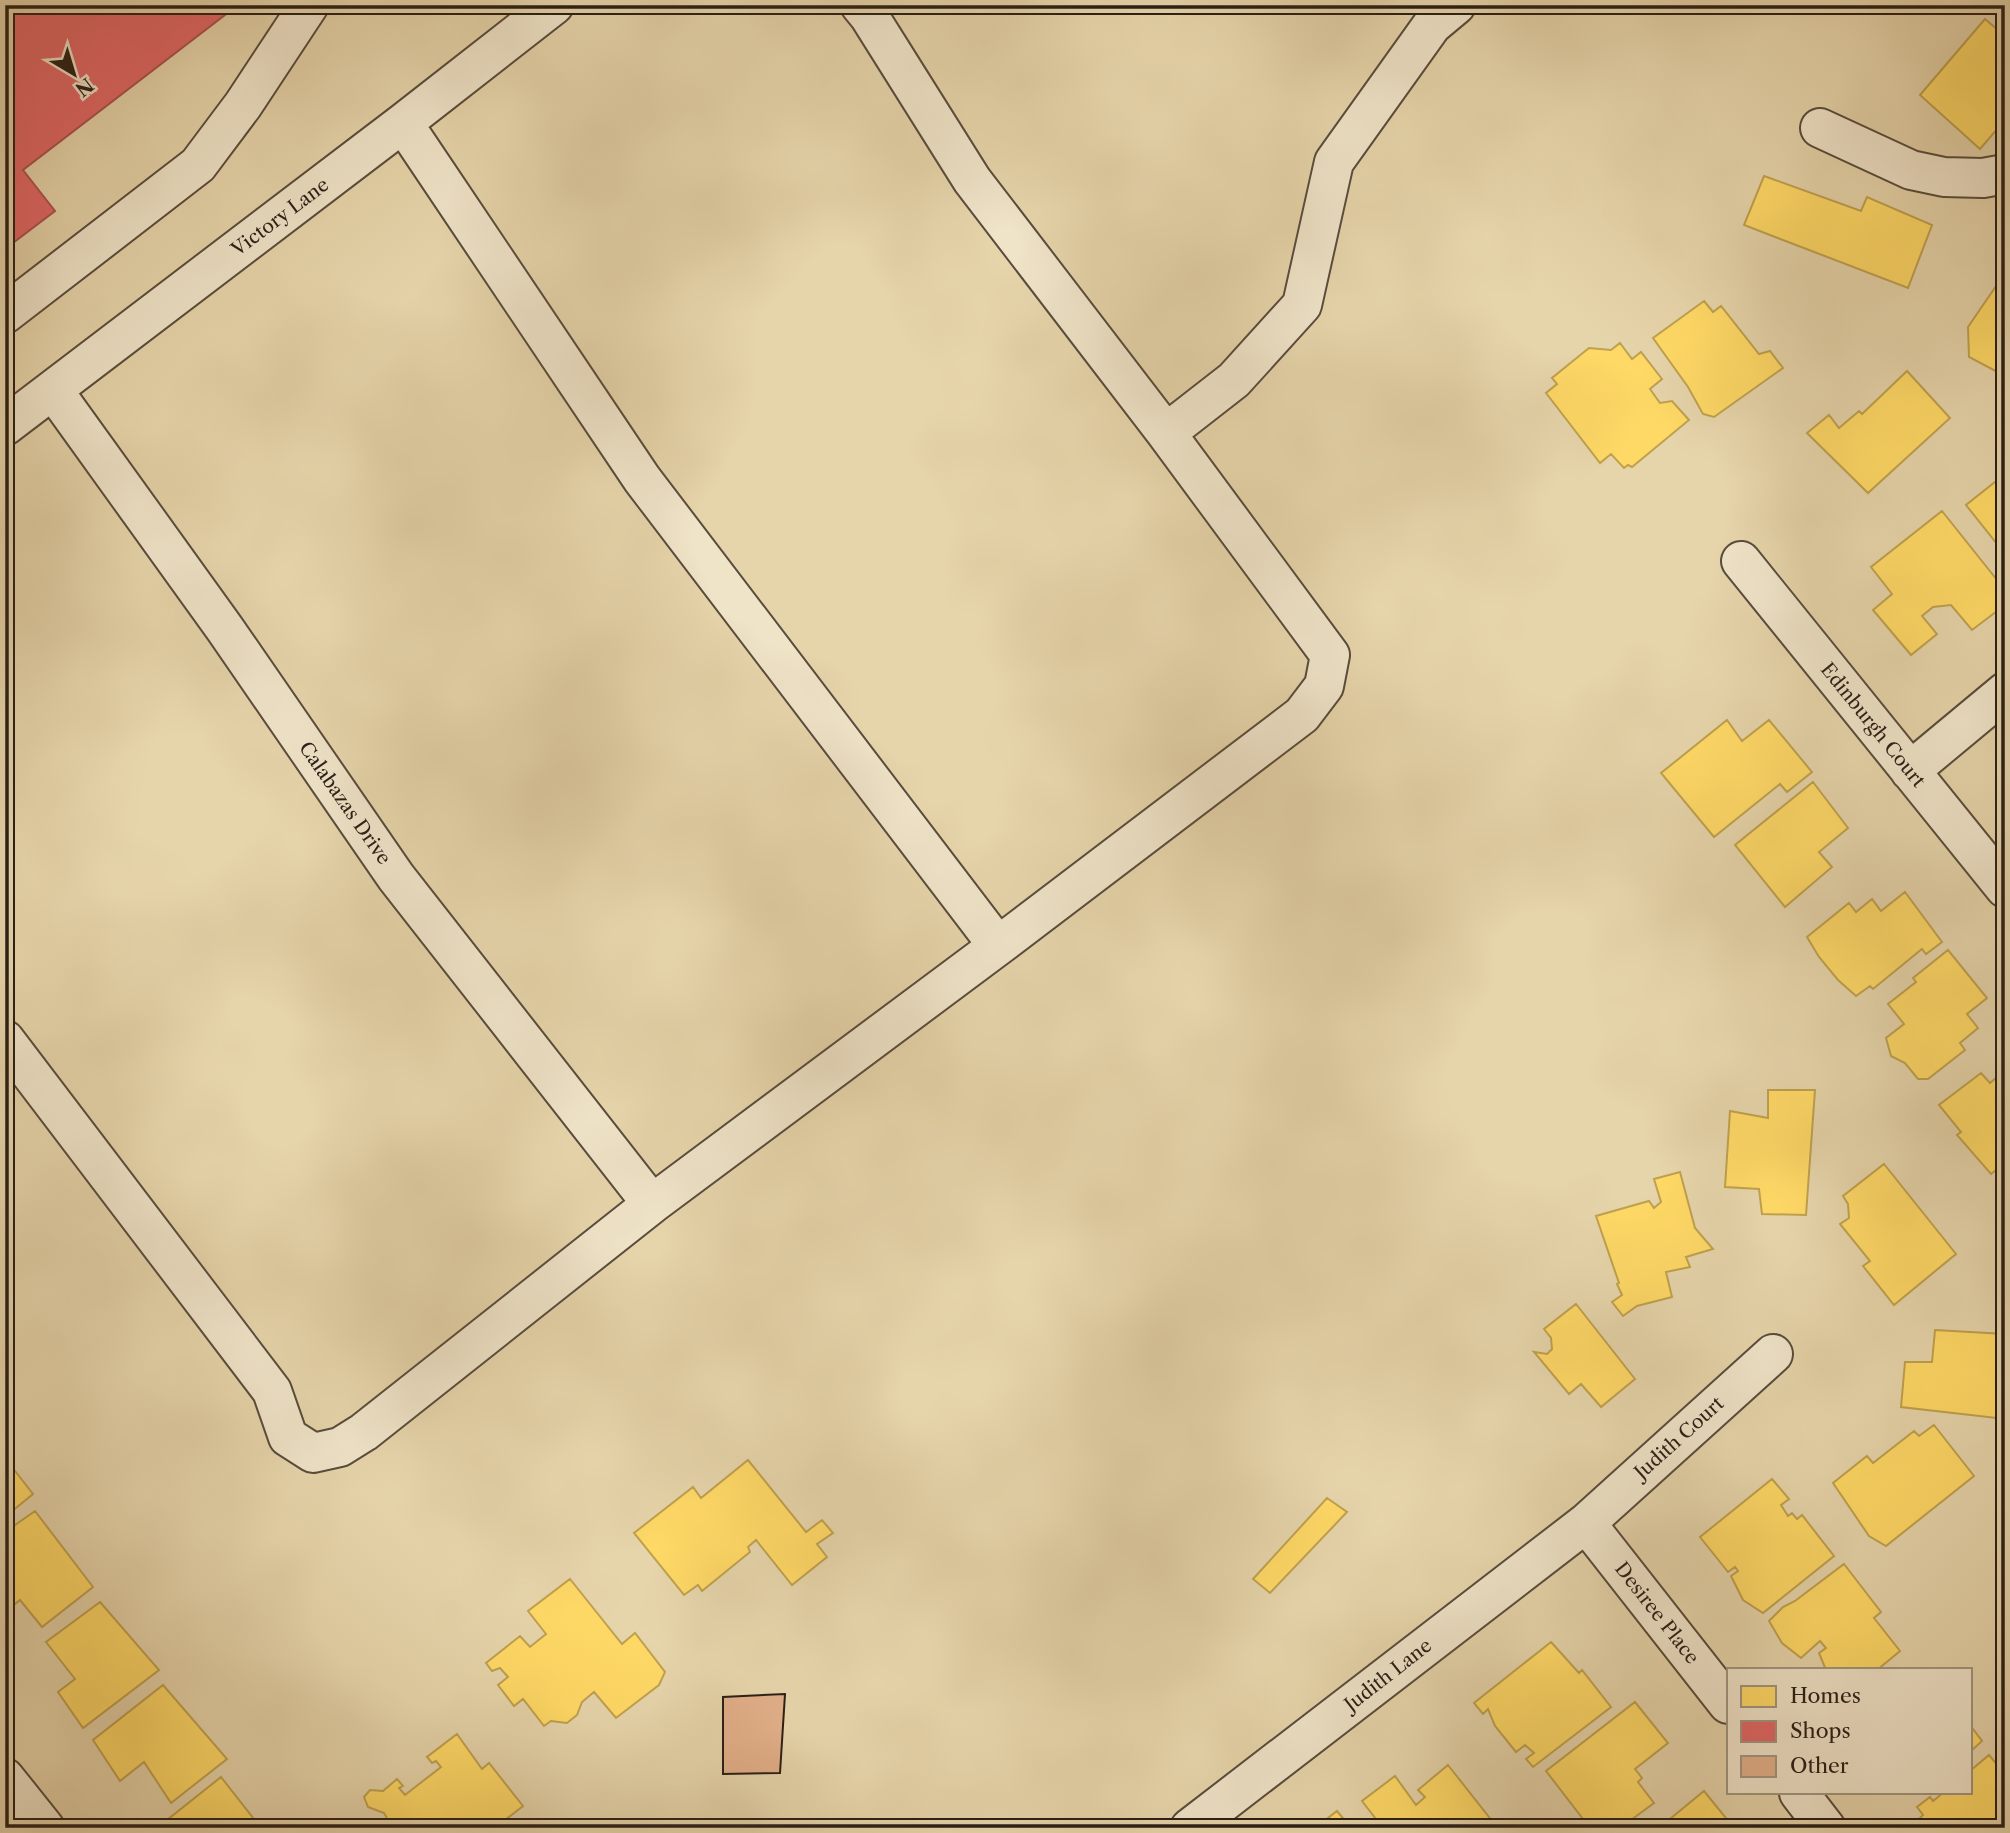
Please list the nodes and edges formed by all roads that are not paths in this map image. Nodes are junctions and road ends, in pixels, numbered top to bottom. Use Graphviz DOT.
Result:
graph roads {
  1 [pos="309,5"];
  2 [pos="554,5"];
  3 [pos="860,5"];
  4 [pos="1435,12"];
  5 [pos="403,123"];
  6 [pos="1820,128"];
  7 [pos="2005,174"];
  8 [pos="5,314"];
  9 [pos="53,390"];
  10 [pos="5,426"];
  11 [pos="1166,433"];
  12 [pos="1741,561"];
  13 [pos="2005,692"];
  14 [pos="1910,771"];
  15 [pos="2005,888"];
  16 [pos="998,946"];
  17 [pos="5,1040"];
  18 [pos="652,1204"];
  19 [pos="1773,1354"];
  20 [pos="1586,1523"];
  21 [pos="1727,1703"];
  22 [pos="5,1778"];
  23 [pos="1800,1794"];
  24 [pos="45,1828"];
  25 [pos="1190,1828"];
  26 [pos="1826,1828"];
  1 -- 8 [label="street"];
  2 -- 5 [label="street, Victory Lane"];
  3 -- 11 [label="street"];
  4 -- 11 [label="street"];
  5 -- 9 [label="street, Victory Lane"];
  5 -- 16 [label="street"];
  6 -- 7 [label="street"];
  9 -- 10 [label="street, Victory Lane"];
  9 -- 18 [label="street, Calabazas Drive"];
  11 -- 16 [label="street"];
  12 -- 14 [label="street, Edinburgh Court"];
  13 -- 14 [label="street"];
  14 -- 15 [label="street, Edinburgh Court"];
  16 -- 18 [label="street"];
  17 -- 18 [label="street"];
  19 -- 20 [label="street, Judith Court"];
  20 -- 21 [label="street, Desiree Place"];
  20 -- 25 [label="street, Judith Lane"];
  22 -- 24 [label="street"];
  23 -- 26 [label="street"];
}
